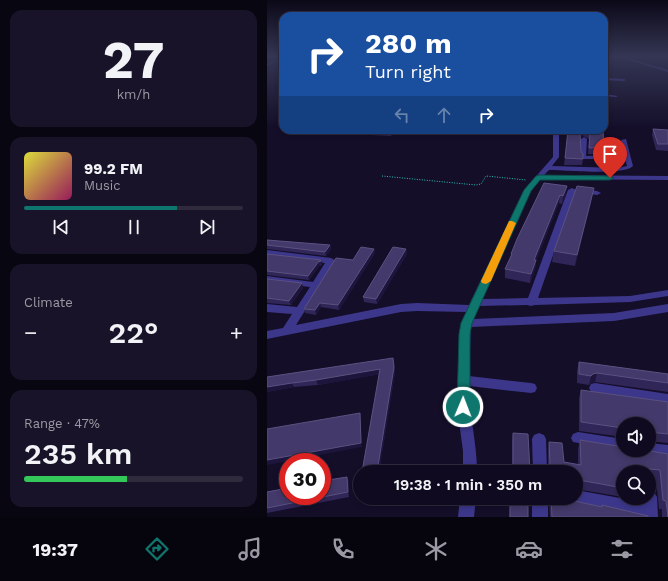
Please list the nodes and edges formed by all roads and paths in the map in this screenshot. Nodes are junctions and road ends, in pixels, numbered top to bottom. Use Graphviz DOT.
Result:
graph roads {
  1 [pos="624,80"];
  2 [pos="608,81"];
  3 [pos="608,96"];
  4 [pos="616,96"];
  5 [pos="557,134"];
  6 [pos="584,139"];
  7 [pos="624,140"];
  8 [pos="628,157"];
  9 [pos="547,168"];
  10 [pos="382,176"];
  11 [pos="668,178"];
  12 [pos="536,182"];
  13 [pos="597,193"];
  14 [pos="267,253"];
  15 [pos="267,279"];
  16 [pos="317,284"];
  17 [pos="668,293"];
  18 [pos="531,303"];
  19 [pos="474,306"];
  20 [pos="267,308"];
  21 [pos="668,308"];
  22 [pos="299,311"];
  23 [pos="466,323"];
  24 [pos="287,331"];
  25 [pos="267,335"];
  26 [pos="463,380"];
  27 [pos="531,388"];
  28 [pos="595,388"];
  29 [pos="668,399"];
  30 [pos="578,438"];
  31 [pos="539,439"];
  32 [pos="616,444"];
  33 [pos="656,450"];
  34 [pos="668,451"];
  35 [pos="471,465"];
  36 [pos="540,465"];
  37 [pos="583,499"];
  38 [pos="467,505"];
  39 [pos="540,505"];
  40 [pos="650,508"];
  41 [pos="466,517"];
  42 [pos="540,517"];
  1 -- 2 [label="street"];
  3 -- 4 [label="street"];
  5 -- 9 [label="street"];
  6 -- 8 [label="street"];
  7 -- 8 [label="street"];
  8 -- 9 [label="street"];
  9 -- 12 [label="street"];
  10 -- 12 [label="path"];
  11 -- 12 [label="street"];
  12 -- 19 [label="street"];
  13 -- 18 [label="street"];
  14 -- 16 [label="street"];
  15 -- 16 [label="street"];
  16 -- 22 [label="street"];
  17 -- 18 [label="street"];
  18 -- 19 [label="street"];
  19 -- 23 [label="street"];
  19 -- 24 [label="street"];
  20 -- 22 [label="street"];
  21 -- 23 [label="street"];
  22 -- 24 [label="street"];
  23 -- 26 [label="street"];
  24 -- 25 [label="street"];
  26 -- 27 [label="street"];
  26 -- 35 [label="street"];
  28 -- 29 [label="street"];
  30 -- 32 [label="street"];
  31 -- 36 [label="street"];
  33 -- 34 [label="street"];
  37 -- 40 [label="street"];
  38 -- 41 [label="street"];
  39 -- 42 [label="street"];
}
